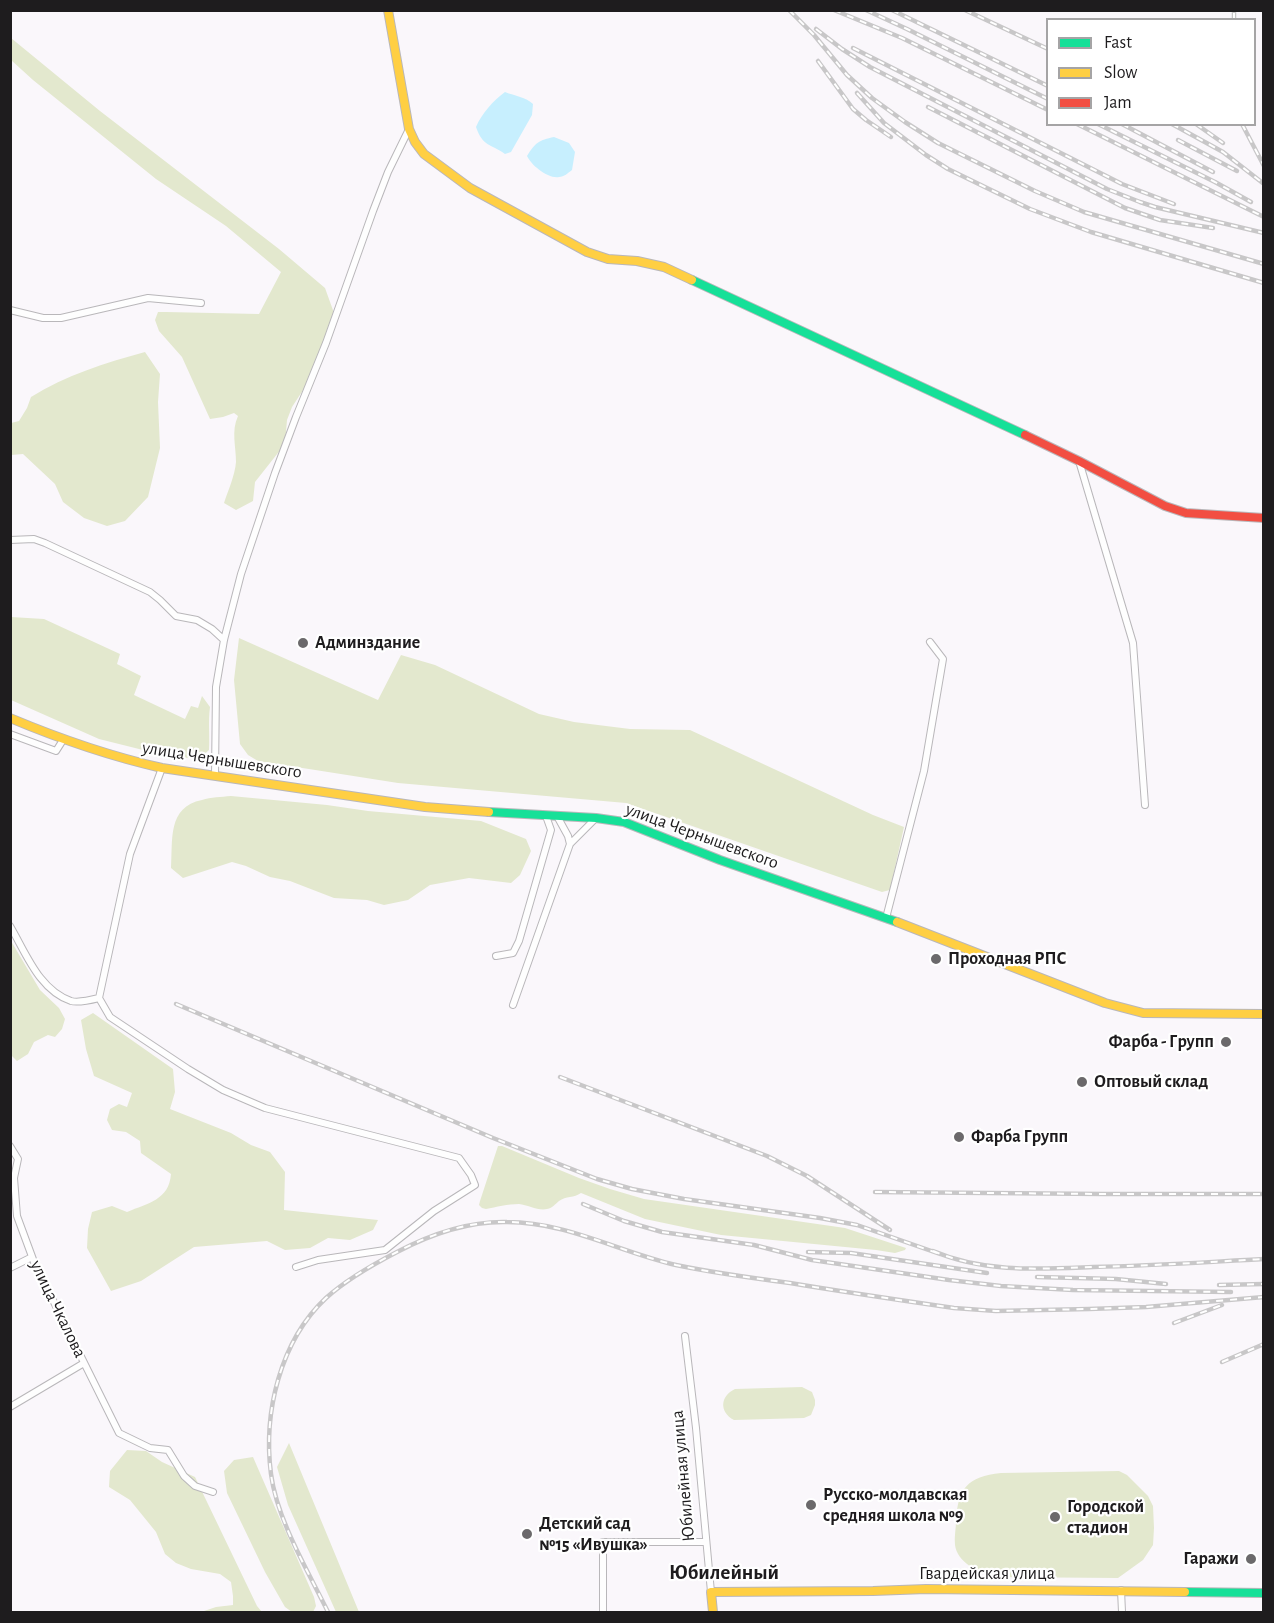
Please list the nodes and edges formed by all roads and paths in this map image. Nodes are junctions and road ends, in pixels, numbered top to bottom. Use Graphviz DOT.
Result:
graph roads {
  1 [pos="388,10"];
  2 [pos="409,129"];
  3 [pos="201,303"];
  4 [pos="10,310"];
  5 [pos="1079,461"];
  6 [pos="1263,518"];
  7 [pos="10,540"];
  8 [pos="224,640"];
  9 [pos="930,642"];
  10 [pos="10,718"];
  11 [pos="10,734"];
  12 [pos="63,740"];
  13 [pos="162,768"];
  14 [pos="215,776"];
  15 [pos="1145,805"];
  16 [pos="546,816"];
  17 [pos="557,816"];
  18 [pos="596,818"];
  19 [pos="570,844"];
  20 [pos="886,918"];
  21 [pos="10,926"];
  22 [pos="496,956"];
  23 [pos="99,999"];
  24 [pos="513,1005"];
  25 [pos="1263,1014"];
  26 [pos="10,1146"];
  27 [pos="12,1179"];
  28 [pos="32,1257"];
  29 [pos="296,1267"];
  30 [pos="10,1269"];
  31 [pos="685,1336"];
  32 [pos="84,1363"];
  33 [pos="10,1407"];
  34 [pos="213,1492"];
  35 [pos="706,1542"];
  36 [pos="1121,1590"];
  37 [pos="711,1592"];
  38 [pos="1263,1593"];
  39 [pos="603,1612"];
  40 [pos="713,1612"];
  41 [pos="1122,1612"];
  1 -- 2 [label="street"];
  2 -- 5 [label="street"];
  2 -- 8 [label="street"];
  3 -- 4 [label="street"];
  5 -- 6 [label="street"];
  5 -- 15 [label="street"];
  7 -- 8 [label="street"];
  8 -- 14 [label="street"];
  9 -- 20 [label="street"];
  10 -- 12 [label="street, улица Чернышевского"];
  11 -- 12 [label="street"];
  12 -- 13 [label="street, улица Чернышевского"];
  13 -- 14 [label="street, улица Чернышевского"];
  13 -- 23 [label="street"];
  14 -- 16 [label="street, улица Чернышевского"];
  16 -- 17 [label="street, улица Чернышевского"];
  16 -- 22 [label="street"];
  17 -- 18 [label="street, улица Чернышевского"];
  17 -- 19 [label="street"];
  18 -- 19 [label="street"];
  18 -- 20 [label="street, улица Чернышевского"];
  19 -- 24 [label="street"];
  20 -- 25 [label="street, улица Чернышевского"];
  21 -- 23 [label="street"];
  23 -- 29 [label="street"];
  26 -- 27 [label="street, улица Чкалова"];
  27 -- 28 [label="street, улица Чкалова"];
  28 -- 30 [label="street"];
  28 -- 32 [label="street, улица Чкалова"];
  31 -- 35 [label="street, Юбилейная улица"];
  32 -- 33 [label="street"];
  32 -- 34 [label="street, улица Чкалова"];
  35 -- 37 [label="street, Юбилейная улица"];
  35 -- 39 [label="street"];
  36 -- 37 [label="street, Гвардейская улица"];
  36 -- 38 [label="street, Гвардейская улица"];
  36 -- 41 [label="street"];
  37 -- 40 [label="street, Юбилейная улица"];
}
